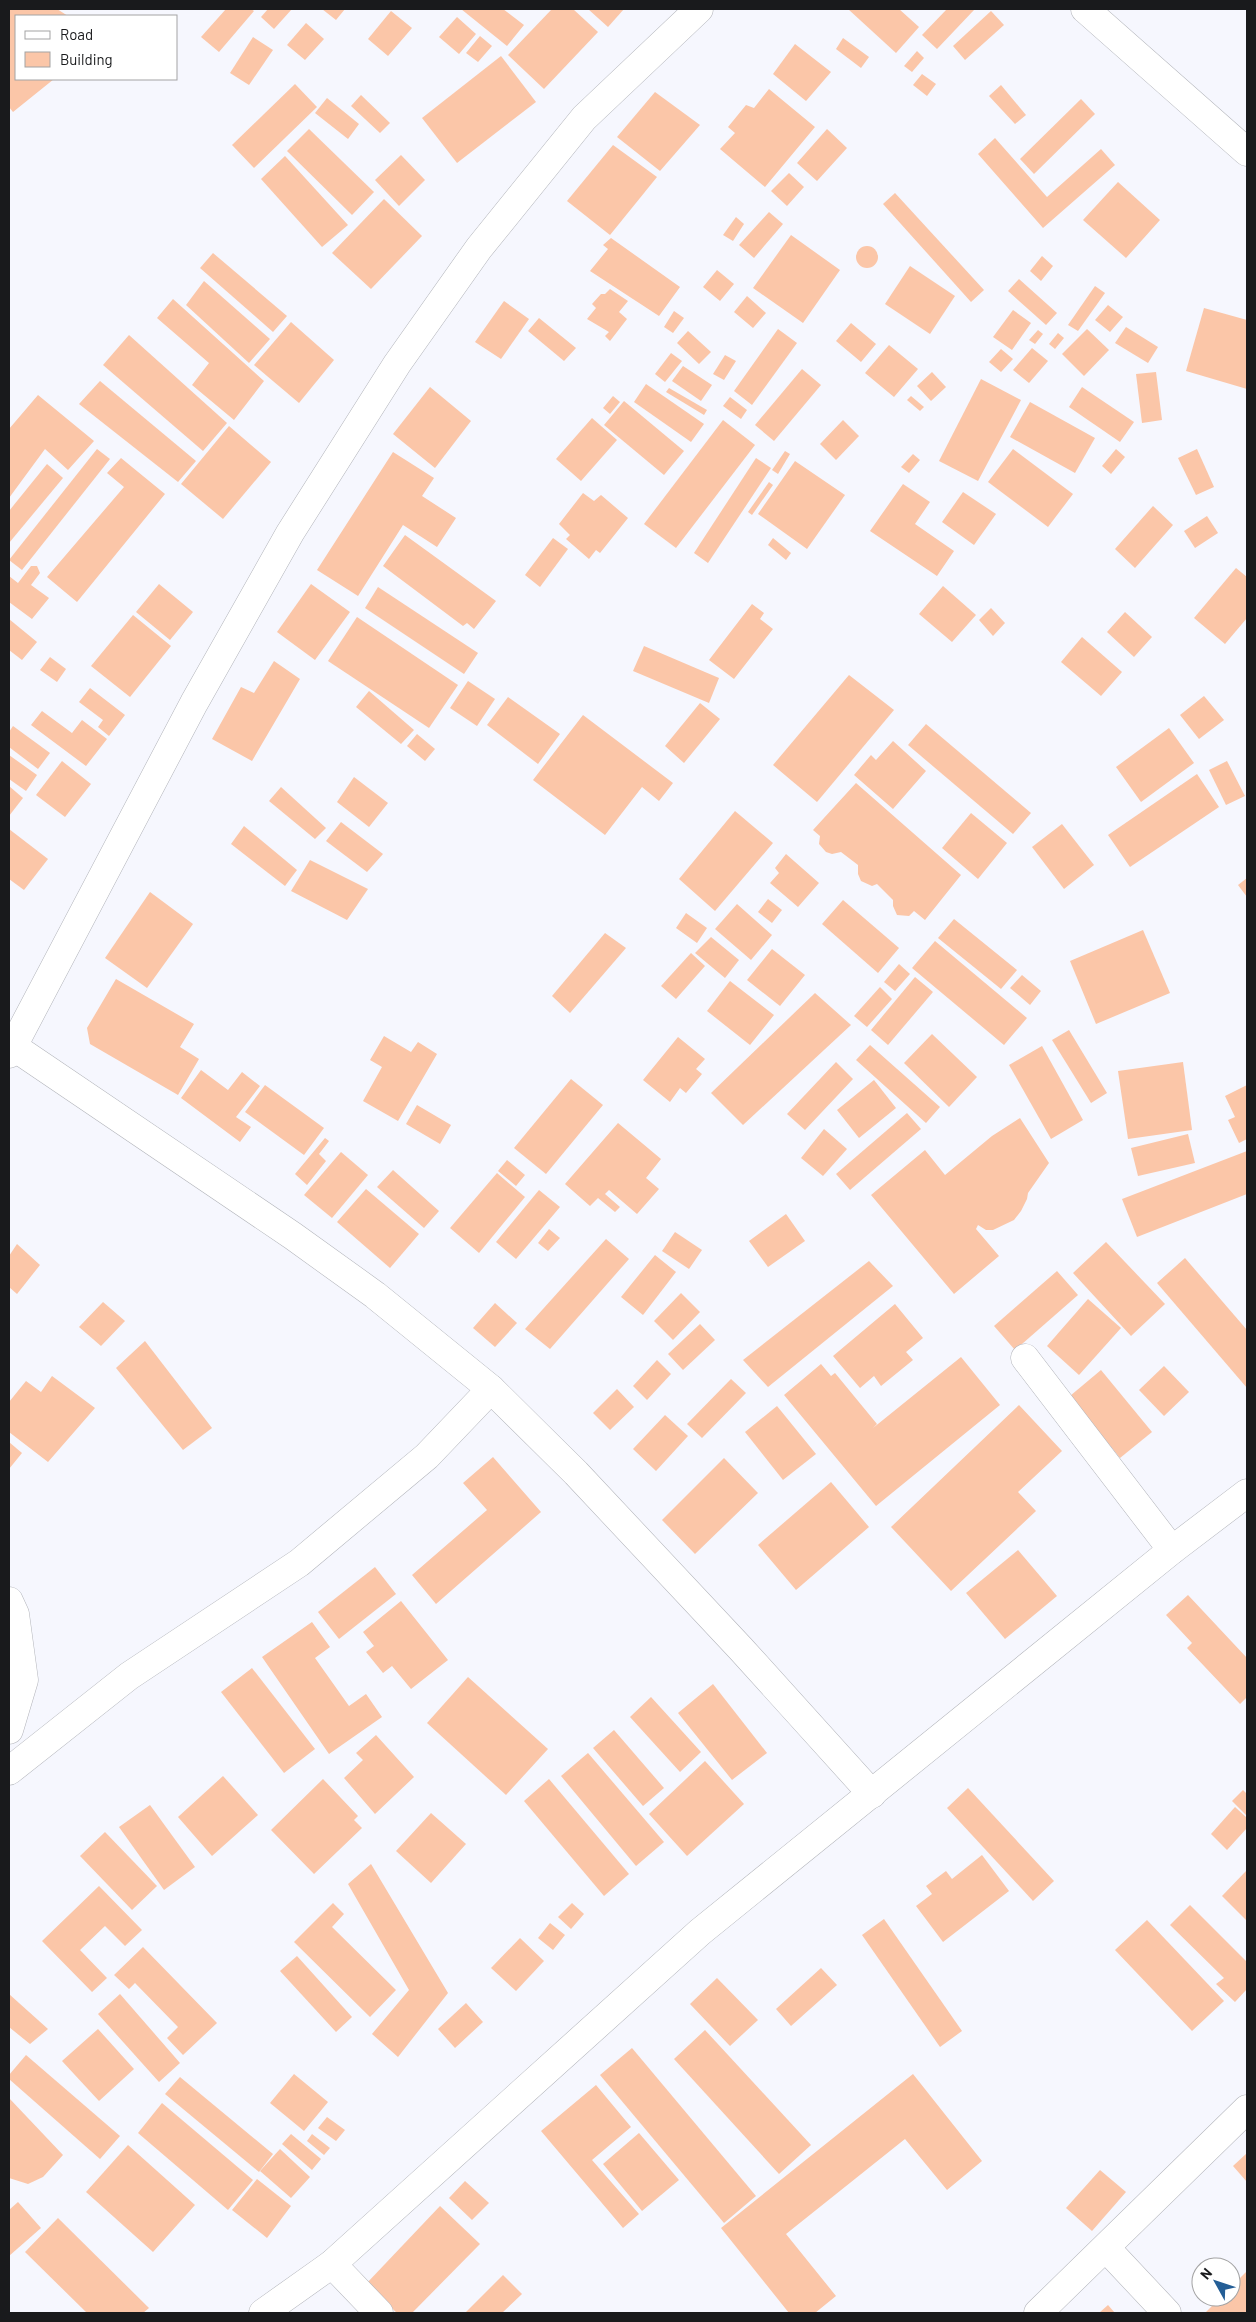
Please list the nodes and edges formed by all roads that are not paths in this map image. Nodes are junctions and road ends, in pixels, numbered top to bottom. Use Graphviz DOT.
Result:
graph roads {
  1 [pos="699,9"];
  2 [pos="1085,9"];
  3 [pos="1247,152"];
  4 [pos="11,1050"];
  5 [pos="1025,1358"];
  6 [pos="491,1389"];
  7 [pos="1247,1493"];
  8 [pos="1172,1550"];
  9 [pos="9,1601"];
  10 [pos="9,1730"];
  11 [pos="9,1771"];
  12 [pos="872,1794"];
  13 [pos="1247,2109"];
  14 [pos="1106,2248"];
  15 [pos="332,2264"];
  16 [pos="263,2313"];
  17 [pos="379,2313"];
  18 [pos="1038,2313"];
  19 [pos="1168,2313"];
  1 -- 4 [label="street"];
  2 -- 3 [label="street"];
  4 -- 6 [label="street"];
  5 -- 8 [label="street"];
  6 -- 11 [label="street"];
  6 -- 12 [label="street"];
  7 -- 8 [label="street"];
  8 -- 12 [label="street"];
  9 -- 10 [label="street"];
  12 -- 15 [label="street"];
  13 -- 14 [label="street"];
  14 -- 18 [label="street"];
  14 -- 19 [label="street"];
  15 -- 16 [label="street"];
  15 -- 17 [label="street"];
}
